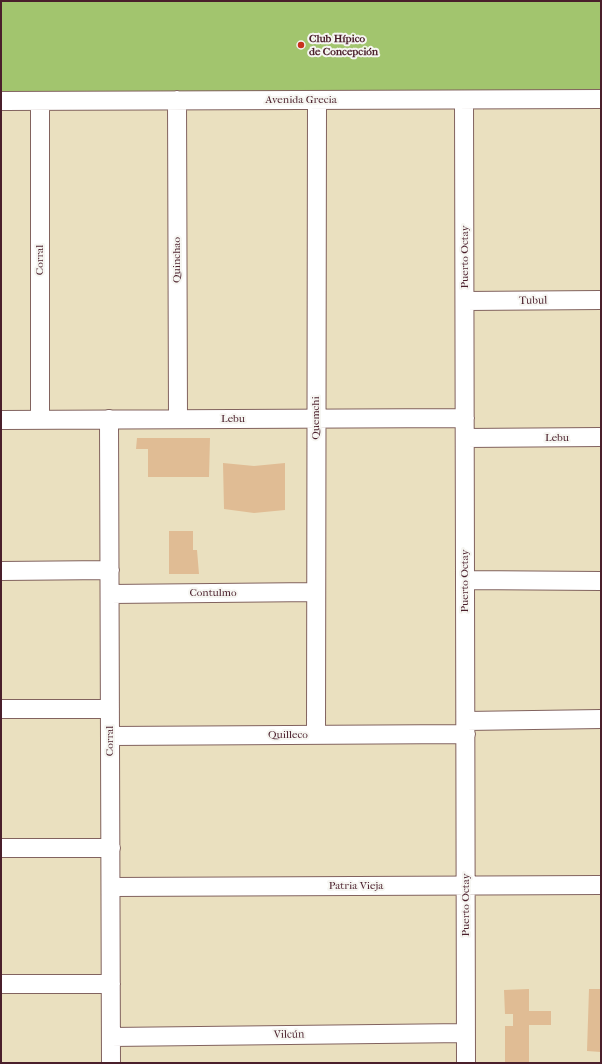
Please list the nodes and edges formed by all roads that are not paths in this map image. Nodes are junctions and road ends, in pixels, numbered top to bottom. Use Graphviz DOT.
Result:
graph roads {
  1 [pos="601,99"];
  2 [pos="177,100"];
  3 [pos="317,100"];
  4 [pos="464,100"];
  5 [pos="1,101"];
  6 [pos="40,101"];
  7 [pos="601,300"];
  8 [pos="465,301"];
  9 [pos="316,418"];
  10 [pos="465,418"];
  11 [pos="40,419"];
  12 [pos="109,419"];
  13 [pos="178,419"];
  14 [pos="1,420"];
  15 [pos="601,437"];
  16 [pos="465,438"];
  17 [pos="110,570"];
  18 [pos="1,571"];
  19 [pos="465,580"];
  20 [pos="601,581"];
  21 [pos="316,592"];
  22 [pos="110,594"];
  23 [pos="1,709"];
  24 [pos="110,709"];
  25 [pos="601,719"];
  26 [pos="466,728"];
  27 [pos="316,735"];
  28 [pos="110,736"];
  29 [pos="1,848"];
  30 [pos="111,848"];
  31 [pos="601,885"];
  32 [pos="466,886"];
  33 [pos="111,887"];
  34 [pos="1,984"];
  35 [pos="111,984"];
  36 [pos="466,1033"];
  37 [pos="111,1037"];
  38 [pos="111,1063"];
  39 [pos="466,1063"];
  1 -- 4 [label="street, Avenida Grecia"];
  2 -- 3 [label="street, Avenida Grecia"];
  2 -- 6 [label="street, Avenida Grecia"];
  2 -- 13 [label="street, Quinchao"];
  3 -- 4 [label="street, Avenida Grecia"];
  3 -- 9 [label="street, Quemchi"];
  4 -- 8 [label="street, Puerto Octay"];
  5 -- 6 [label="street, Avenida Grecia"];
  6 -- 11 [label="street, Corral"];
  7 -- 8 [label="street, Tubul"];
  8 -- 10 [label="street, Puerto Octay"];
  9 -- 10 [label="street, Lebu"];
  9 -- 13 [label="street, Lebu"];
  9 -- 21 [label="street, Quemchi"];
  10 -- 16 [label="street, Puerto Octay"];
  11 -- 12 [label="street, Lebu"];
  11 -- 14 [label="street, Lebu"];
  12 -- 13 [label="street, Lebu"];
  12 -- 17 [label="street, Corral"];
  15 -- 16 [label="street, Lebu"];
  16 -- 19 [label="street, Puerto Octay"];
  17 -- 18 [label="street"];
  17 -- 22 [label="street, Corral"];
  19 -- 20 [label="street"];
  19 -- 26 [label="street, Puerto Octay"];
  21 -- 22 [label="street, Contulmo"];
  21 -- 27 [label="street, Quemchi"];
  22 -- 24 [label="street, Corral"];
  23 -- 24 [label="street"];
  24 -- 28 [label="street, Corral"];
  25 -- 26 [label="street, Quilleco"];
  26 -- 27 [label="street, Quilleco"];
  26 -- 32 [label="street, Puerto Octay"];
  27 -- 28 [label="street, Quilleco"];
  28 -- 30 [label="street, Corral"];
  29 -- 30 [label="street"];
  30 -- 33 [label="street, Corral"];
  31 -- 32 [label="street, Patria Vieja"];
  32 -- 33 [label="street, Patria Vieja"];
  32 -- 36 [label="street, Puerto Octay"];
  33 -- 35 [label="street, Corral"];
  34 -- 35 [label="street"];
  35 -- 37 [label="street, Corral"];
  36 -- 37 [label="street, Vilcún"];
  36 -- 39 [label="street, Puerto Octay"];
  37 -- 38 [label="street, Corral"];
}
